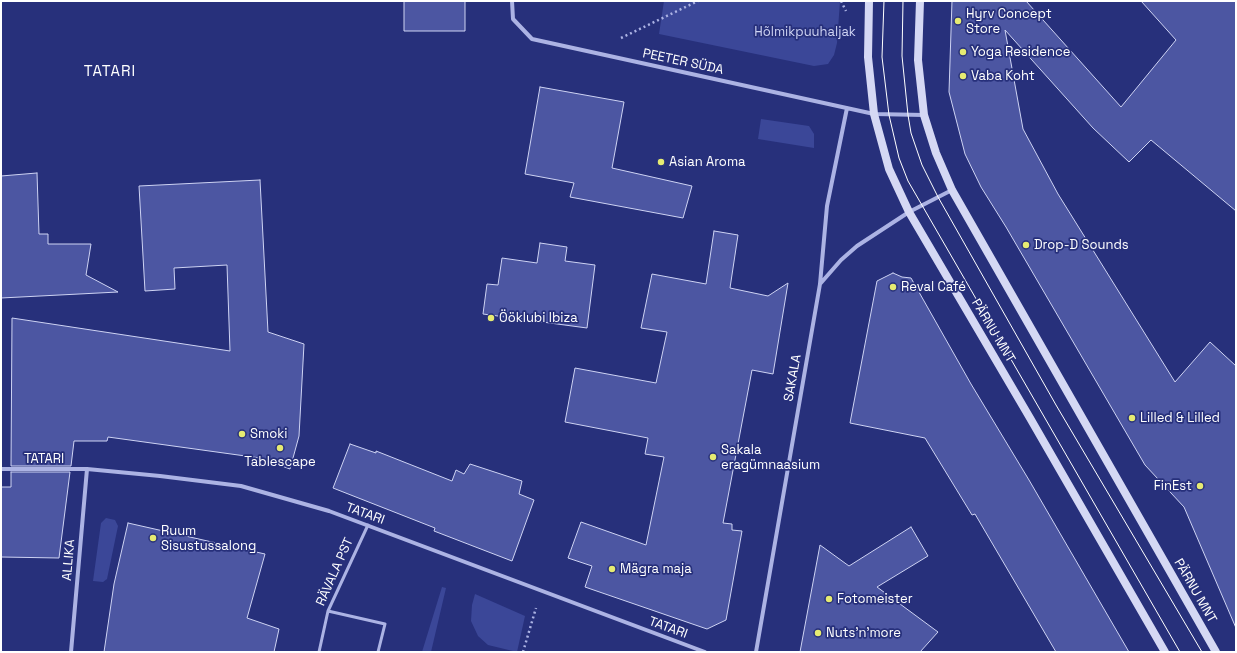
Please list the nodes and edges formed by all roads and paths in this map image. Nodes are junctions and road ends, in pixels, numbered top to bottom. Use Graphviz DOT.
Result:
graph roads {
  1 [pos="512,1"];
  2 [pos="698,1"];
  3 [pos="841,1"];
  4 [pos="869,1"];
  5 [pos="920,1"];
  6 [pos="846,11"];
  7 [pos="592,52"];
  8 [pos="847,108"];
  9 [pos="874,114"];
  10 [pos="924,115"];
  11 [pos="952,190"];
  12 [pos="909,212"];
  13 [pos="820,284"];
  14 [pos="1,469"];
  15 [pos="87,469"];
  16 [pos="368,526"];
  17 [pos="540,590"];
  18 [pos="328,611"];
  19 [pos="70,652"];
  20 [pos="319,652"];
  21 [pos="378,652"];
  22 [pos="523,652"];
  23 [pos="705,652"];
  24 [pos="756,652"];
  25 [pos="1165,652"];
  26 [pos="1216,652"];
  1 -- 7 [label="street, PEETER SÜDA"];
  2 -- 7 [label="path"];
  3 -- 6 [label="path"];
  4 -- 9 [label="main road, PÄRNU MNT"];
  5 -- 10 [label="main road, PÄRNU MNT"];
  7 -- 8 [label="street, PEETER SÜDA"];
  8 -- 9 [label="street, PEETER SÜDA"];
  8 -- 13 [label="street, SAKALA"];
  9 -- 10 [label="street, PEETER SÜDA"];
  9 -- 12 [label="main road, PÄRNU MNT"];
  10 -- 11 [label="main road, PÄRNU MNT"];
  11 -- 12 [label="street"];
  11 -- 26 [label="main road, PÄRNU MNT"];
  12 -- 13 [label="street"];
  12 -- 25 [label="main road, PÄRNU MNT"];
  13 -- 24 [label="street, SAKALA"];
  14 -- 15 [label="street, TATARI"];
  15 -- 16 [label="street, TATARI"];
  15 -- 19 [label="street, ALLIKA"];
  16 -- 17 [label="street, TATARI"];
  16 -- 18 [label="lane, RÄVALA PST"];
  17 -- 22 [label="path"];
  17 -- 23 [label="street, TATARI"];
  18 -- 20 [label="lane, RÄVALA PST"];
  18 -- 21 [label="lane"];
}
